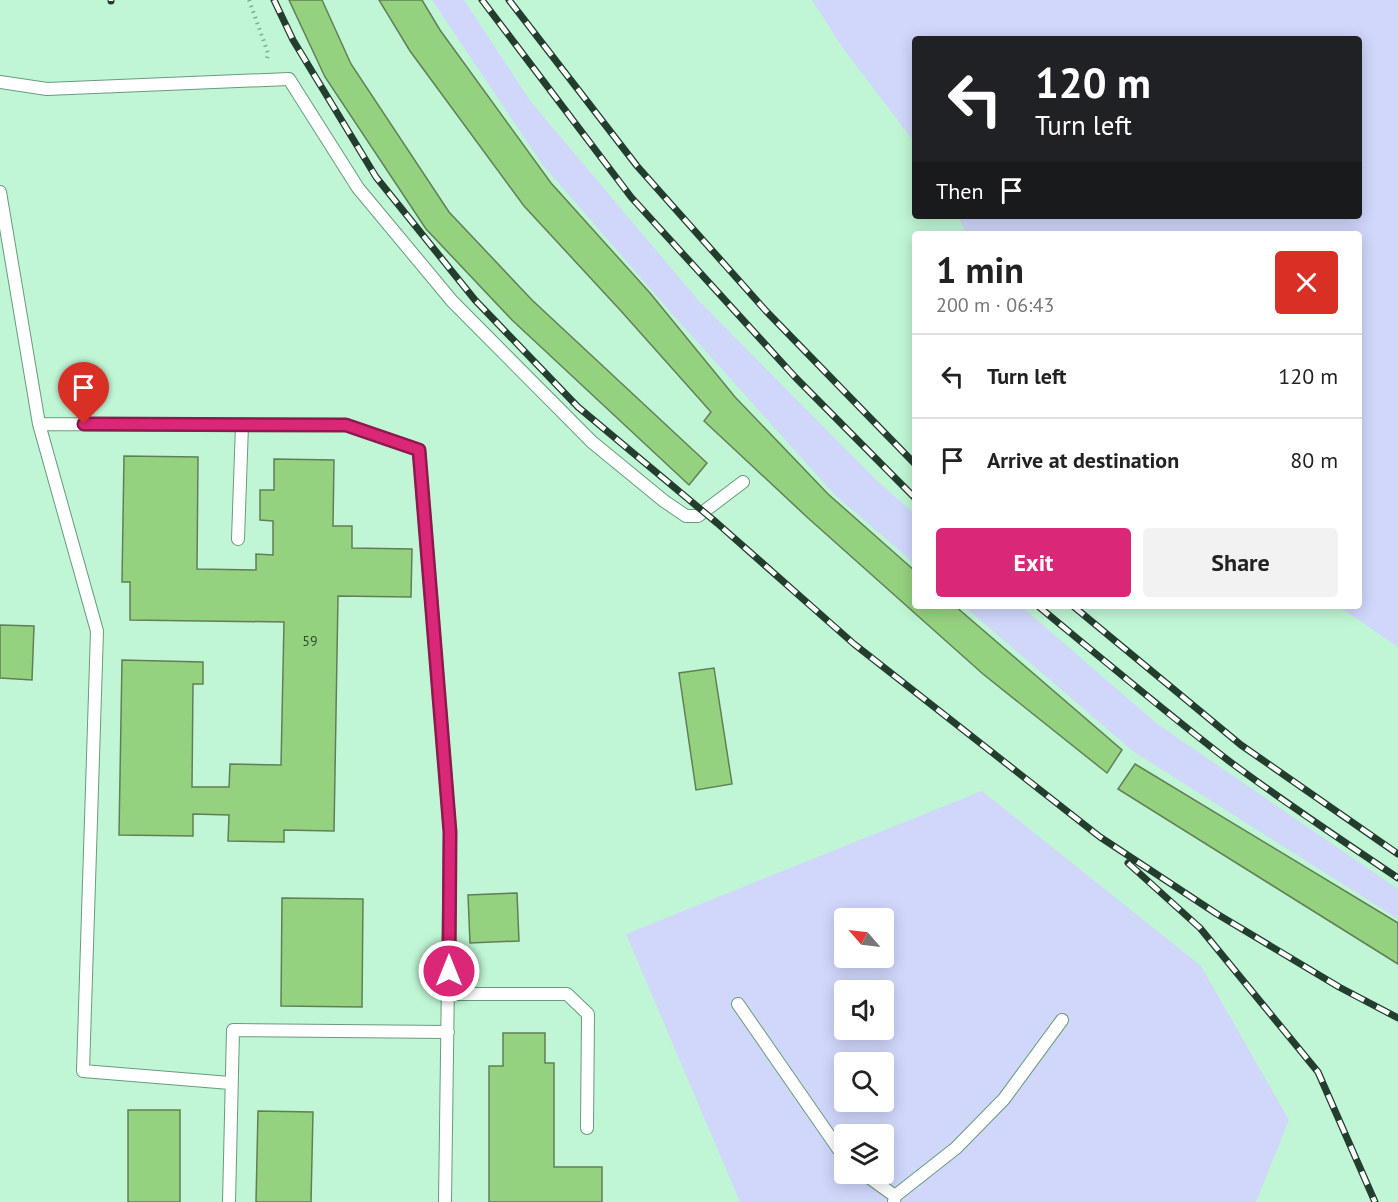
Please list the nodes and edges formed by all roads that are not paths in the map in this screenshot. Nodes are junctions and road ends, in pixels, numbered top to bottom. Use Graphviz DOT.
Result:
graph roads {
  1 [pos="0,81"];
  2 [pos="0,192"];
  3 [pos="39,424"];
  4 [pos="243,425"];
  5 [pos="742,482"];
  6 [pos="238,538"];
  7 [pos="448,994"];
  8 [pos="738,1004"];
  9 [pos="1062,1020"];
  10 [pos="448,1032"];
  11 [pos="231,1083"];
  12 [pos="587,1128"];
  13 [pos="834,1142"];
  14 [pos="877,1184"];
  15 [pos="895,1199"];
  16 [pos="228,1202"];
  17 [pos="445,1202"];
  1 -- 5 [label="lane"];
  2 -- 3 [label="lane"];
  3 -- 4 [label="lane"];
  3 -- 11 [label="lane"];
  4 -- 6 [label="lane"];
  4 -- 7 [label="lane"];
  7 -- 10 [label="lane"];
  7 -- 12 [label="lane"];
  8 -- 13 [label="lane"];
  9 -- 15 [label="lane"];
  10 -- 11 [label="lane"];
  10 -- 17 [label="lane"];
  11 -- 16 [label="lane"];
  14 -- 15 [label="lane"];
}
